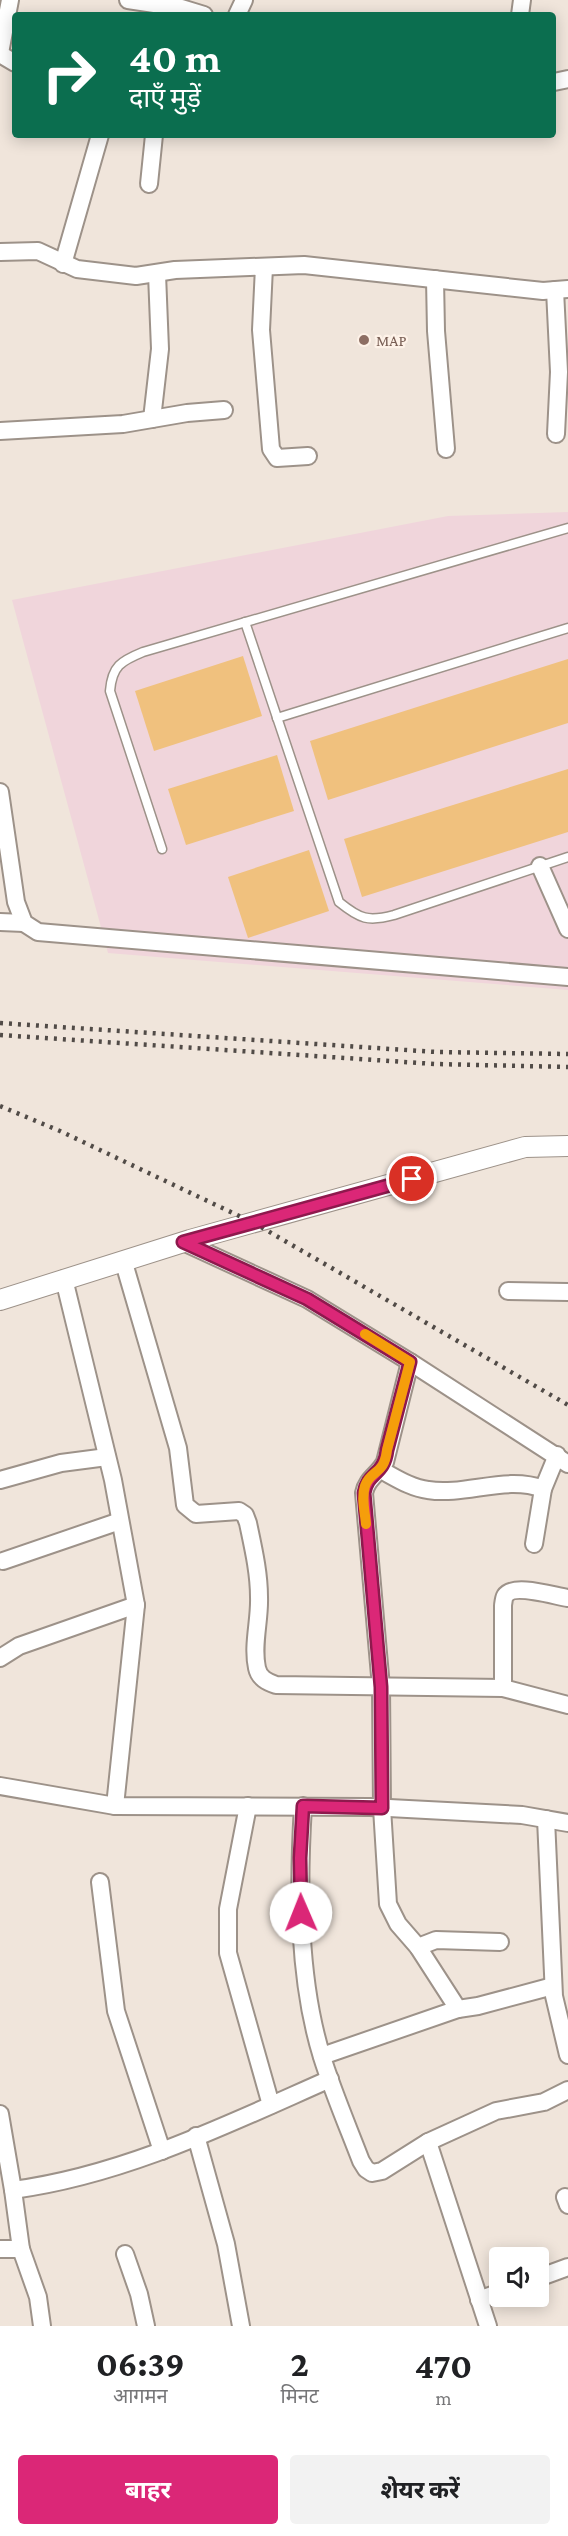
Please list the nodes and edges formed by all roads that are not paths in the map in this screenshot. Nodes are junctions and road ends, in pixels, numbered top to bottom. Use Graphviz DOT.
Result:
graph roads {
  1 [pos="10,0"];
  2 [pos="128,0"];
  3 [pos="194,12"];
  4 [pos="0,54"];
  5 [pos="99,138"];
  6 [pos="154,138"];
  7 [pos="149,184"];
  8 [pos="0,252"];
  9 [pos="63,264"];
  10 [pos="264,267"];
  11 [pos="157,274"];
  12 [pos="435,279"];
  13 [pos="561,289"];
  14 [pos="224,410"];
  15 [pos="152,420"];
  16 [pos="0,431"];
  17 [pos="556,434"];
  18 [pos="446,449"];
  19 [pos="308,456"];
  20 [pos="568,528"];
  21 [pos="245,622"];
  22 [pos="568,628"];
  23 [pos="276,718"];
  24 [pos="0,792"];
  25 [pos="4,842"];
  26 [pos="162,849"];
  27 [pos="568,857"];
  28 [pos="540,866"];
  29 [pos="0,922"];
  30 [pos="24,923"];
  31 [pos="568,929"];
  32 [pos="568,977"];
  33 [pos="568,1146"];
  34 [pos="183,1242"];
  35 [pos="124,1263"];
  36 [pos="64,1279"];
  37 [pos="508,1291"];
  38 [pos="568,1292"];
  39 [pos="0,1300"];
  40 [pos="410,1362"];
  41 [pos="107,1457"];
  42 [pos="562,1460"];
  43 [pos="381,1470"];
  44 [pos="0,1480"];
  45 [pos="543,1490"];
  46 [pos="120,1521"];
  47 [pos="534,1544"];
  48 [pos="3,1561"];
  49 [pos="568,1598"];
  50 [pos="136,1605"];
  51 [pos="0,1658"];
  52 [pos="381,1687"];
  53 [pos="503,1688"];
  54 [pos="568,1705"];
  55 [pos="0,1786"];
  56 [pos="115,1806"];
  57 [pos="248,1806"];
  58 [pos="303,1806"];
  59 [pos="382,1808"];
  60 [pos="546,1820"];
  61 [pos="568,1823"];
  62 [pos="100,1882"];
  63 [pos="500,1942"];
  64 [pos="418,1947"];
  65 [pos="553,1986"];
  66 [pos="458,2008"];
  67 [pos="568,2055"];
  68 [pos="322,2056"];
  69 [pos="330,2079"];
  70 [pos="568,2090"];
  71 [pos="271,2105"];
  72 [pos="0,2114"];
  73 [pos="196,2136"];
  74 [pos="428,2142"];
  75 [pos="162,2151"];
  76 [pos="13,2190"];
  77 [pos="0,2249"];
  78 [pos="21,2249"];
  79 [pos="125,2254"];
  80 [pos="568,2267"];
  81 [pos="549,2274"];
  82 [pos="489,2296"];
  83 [pos="479,2300"];
  84 [pos="42,2326"];
  85 [pos="146,2326"];
  86 [pos="241,2326"];
  87 [pos="488,2326"];
  1 -- 4 [label="street"];
  2 -- 3 [label="street"];
  5 -- 9 [label="street"];
  6 -- 7 [label="street"];
  8 -- 9 [label="street"];
  9 -- 11 [label="street"];
  10 -- 11 [label="street"];
  10 -- 12 [label="street"];
  10 -- 19 [label="street"];
  11 -- 15 [label="street"];
  12 -- 13 [label="street"];
  12 -- 18 [label="street"];
  13 -- 17 [label="street"];
  14 -- 15 [label="street"];
  15 -- 16 [label="street"];
  20 -- 21 [label="lane"];
  21 -- 23 [label="lane"];
  21 -- 26 [label="lane"];
  22 -- 23 [label="lane"];
  23 -- 28 [label="lane"];
  24 -- 25 [label="street"];
  25 -- 30 [label="street"];
  27 -- 28 [label="lane"];
  28 -- 31 [label="street"];
  29 -- 30 [label="street"];
  30 -- 32 [label="street"];
  33 -- 34 [label="street"];
  34 -- 35 [label="street"];
  34 -- 40 [label="street"];
  35 -- 36 [label="street"];
  35 -- 52 [label="street"];
  36 -- 39 [label="street"];
  36 -- 41 [label="street"];
  37 -- 38 [label="street"];
  40 -- 42 [label="street"];
  40 -- 43 [label="street"];
  41 -- 44 [label="street"];
  41 -- 46 [label="street"];
  42 -- 45 [label="street"];
  43 -- 45 [label="street"];
  43 -- 52 [label="street"];
  45 -- 47 [label="street"];
  46 -- 48 [label="street"];
  46 -- 50 [label="street"];
  49 -- 53 [label="street"];
  50 -- 51 [label="street"];
  50 -- 56 [label="street"];
  52 -- 53 [label="street"];
  52 -- 59 [label="street"];
  53 -- 54 [label="street"];
  55 -- 56 [label="street"];
  56 -- 57 [label="street"];
  57 -- 58 [label="street"];
  57 -- 71 [label="street"];
  58 -- 59 [label="street"];
  58 -- 68 [label="street"];
  59 -- 60 [label="street"];
  59 -- 64 [label="street"];
  60 -- 61 [label="street"];
  60 -- 65 [label="street"];
  62 -- 75 [label="street"];
  63 -- 64 [label="street"];
  64 -- 66 [label="street"];
  65 -- 66 [label="street"];
  65 -- 67 [label="street"];
  66 -- 68 [label="street"];
  68 -- 69 [label="street"];
  69 -- 71 [label="street"];
  69 -- 74 [label="street"];
  70 -- 74 [label="street"];
  71 -- 73 [label="street"];
  72 -- 76 [label="street"];
  73 -- 75 [label="street"];
  73 -- 86 [label="street"];
  74 -- 83 [label="street"];
  75 -- 76 [label="street"];
  76 -- 78 [label="street"];
  77 -- 78 [label="street"];
  78 -- 84 [label="street"];
  79 -- 85 [label="street"];
  80 -- 81 [label="street"];
  82 -- 83 [label="street"];
  83 -- 87 [label="street"];
}
